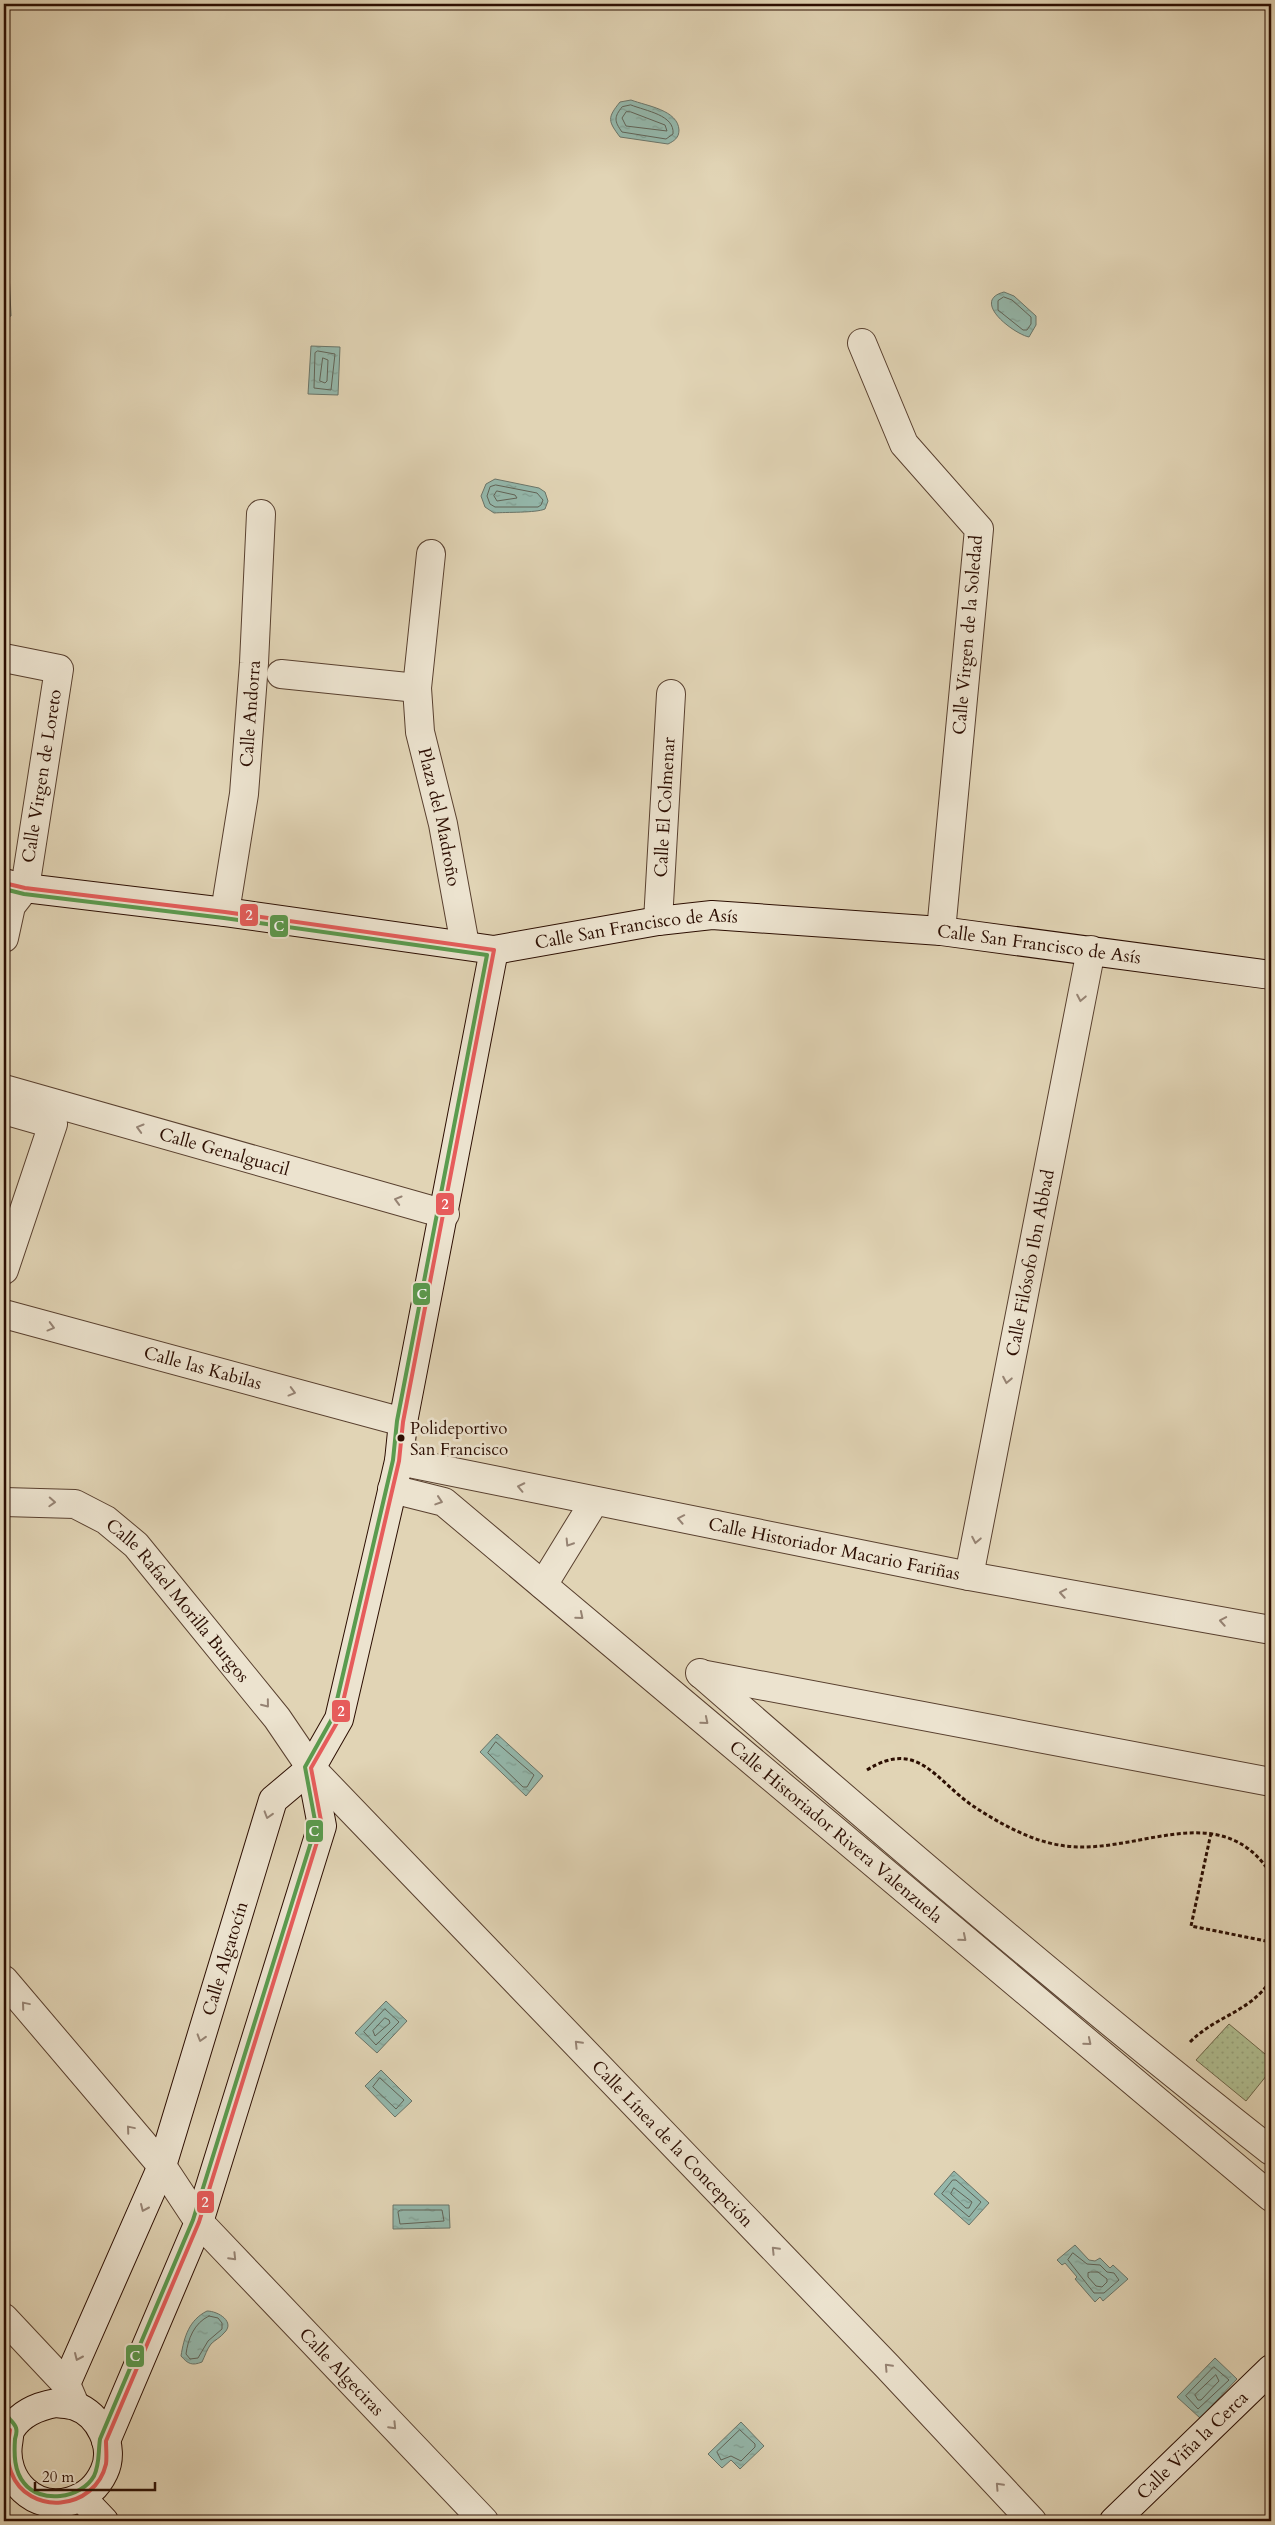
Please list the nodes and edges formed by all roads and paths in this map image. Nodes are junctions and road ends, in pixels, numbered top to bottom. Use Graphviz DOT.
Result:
graph roads {
  1 [pos="862,343"];
  2 [pos="261,514"];
  3 [pos="432,554"];
  4 [pos="4,658"];
  5 [pos="281,674"];
  6 [pos="417,688"];
  7 [pos="671,694"];
  8 [pos="14,886"];
  9 [pos="225,912"];
  10 [pos="658,921"];
  11 [pos="941,931"];
  12 [pos="4,938"];
  13 [pos="465,945"];
  14 [pos="494,950"];
  15 [pos="1090,950"];
  16 [pos="1271,975"];
  17 [pos="4,1089"];
  18 [pos="4,1110"];
  19 [pos="445,1214"];
  20 [pos="4,1270"];
  21 [pos="4,1314"];
  22 [pos="403,1422"];
  23 [pos="399,1461"];
  24 [pos="392,1489"];
  25 [pos="4,1502"];
  26 [pos="594,1502"];
  27 [pos="969,1576"];
  28 [pos="543,1585"];
  29 [pos="1271,1630"];
  30 [pos="311,1768"];
  31 [pos="1271,1782"];
  32 [pos="842,1797"];
  33 [pos="1211,1833"];
  34 [pos="1271,1874"];
  35 [pos="1271,1942"];
  36 [pos="4,1980"];
  37 [pos="1271,1980"];
  38 [pos="1167,2069"];
  39 [pos="1271,2151"];
  40 [pos="162,2166"];
  41 [pos="1271,2196"];
  42 [pos="199,2222"];
  43 [pos="4,2318"];
  44 [pos="1271,2369"];
  45 [pos="66,2398"];
  46 [pos="7,2426"];
  47 [pos="106,2441"];
  48 [pos="82,2498"];
  49 [pos="104,2521"];
  50 [pos="484,2521"];
  51 [pos="1032,2521"];
  52 [pos="1114,2521"];
  1 -- 11 [label="street, Calle Virgen de la Soledad"];
  2 -- 9 [label="street, Calle Andorra"];
  3 -- 6 [label="street, Plaza del Madroño"];
  4 -- 8 [label="street, Calle Virgen de Loreto"];
  5 -- 6 [label="street"];
  6 -- 13 [label="street, Plaza del Madroño"];
  7 -- 10 [label="street, Calle El Colmenar"];
  8 -- 9 [label="street, Calle San Francisco de Asís"];
  8 -- 12 [label="street, Calle Virgen de Loreto"];
  9 -- 13 [label="street, Calle San Francisco de Asís"];
  10 -- 11 [label="street, Calle San Francisco de Asís"];
  10 -- 14 [label="street, Calle San Francisco de Asís"];
  11 -- 15 [label="street, Calle San Francisco de Asís"];
  13 -- 14 [label="street, Calle San Francisco de Asís"];
  14 -- 19 [label="street, Calle Algatocín"];
  15 -- 16 [label="street, Calle San Francisco de Asís"];
  15 -- 27 [label="street, Calle Filósofo Ibn Abbad, one-way"];
  19 -- 17 [label="street, Calle Genalguacil, one-way"];
  18 -- 20 [label="street"];
  19 -- 22 [label="street, Calle Algatocín"];
  21 -- 22 [label="street, Calle las Kabilas, one-way"];
  22 -- 23 [label="street, Calle Algatocín"];
  23 -- 24 [label="street, Calle Algatocín"];
  26 -- 23 [label="street, Calle Historiador Macario Fariñas, one-way"];
  24 -- 28 [label="street, Calle Historiador Rivera Valenzuela, one-way"];
  24 -- 30 [label="street, Calle Algatocín"];
  25 -- 30 [label="street, Calle Rafael Morilla Burgos, one-way"];
  27 -- 26 [label="street, Calle Historiador Macario Fariñas, one-way"];
  26 -- 28 [label="street, one-way"];
  29 -- 27 [label="street, Calle Historiador Macario Fariñas, one-way"];
  28 -- 41 [label="street, Calle Historiador Rivera Valenzuela, one-way"];
  30 -- 40 [label="street, Calle Algatocín, one-way"];
  30 -- 42 [label="street"];
  51 -- 30 [label="street, Calle Línea de la Concepción, one-way"];
  31 -- 32 [label="street"];
  32 -- 33 [label="path"];
  32 -- 38 [label="street"];
  33 -- 34 [label="path"];
  33 -- 35 [label="path"];
  40 -- 36 [label="street, one-way"];
  37 -- 38 [label="path"];
  38 -- 39 [label="street"];
  40 -- 42 [label="street"];
  40 -- 45 [label="street, Calle Algatocín, one-way"];
  42 -- 47 [label="street"];
  42 -- 50 [label="street, Calle Algeciras, one-way"];
  43 -- 45 [label="street"];
  44 -- 52 [label="street, Calle Viña la Cerca"];
  45 -- 46 [label="street"];
  45 -- 47 [label="street"];
  46 -- 48 [label="street"];
  47 -- 48 [label="street"];
  48 -- 49 [label="street"];
}
